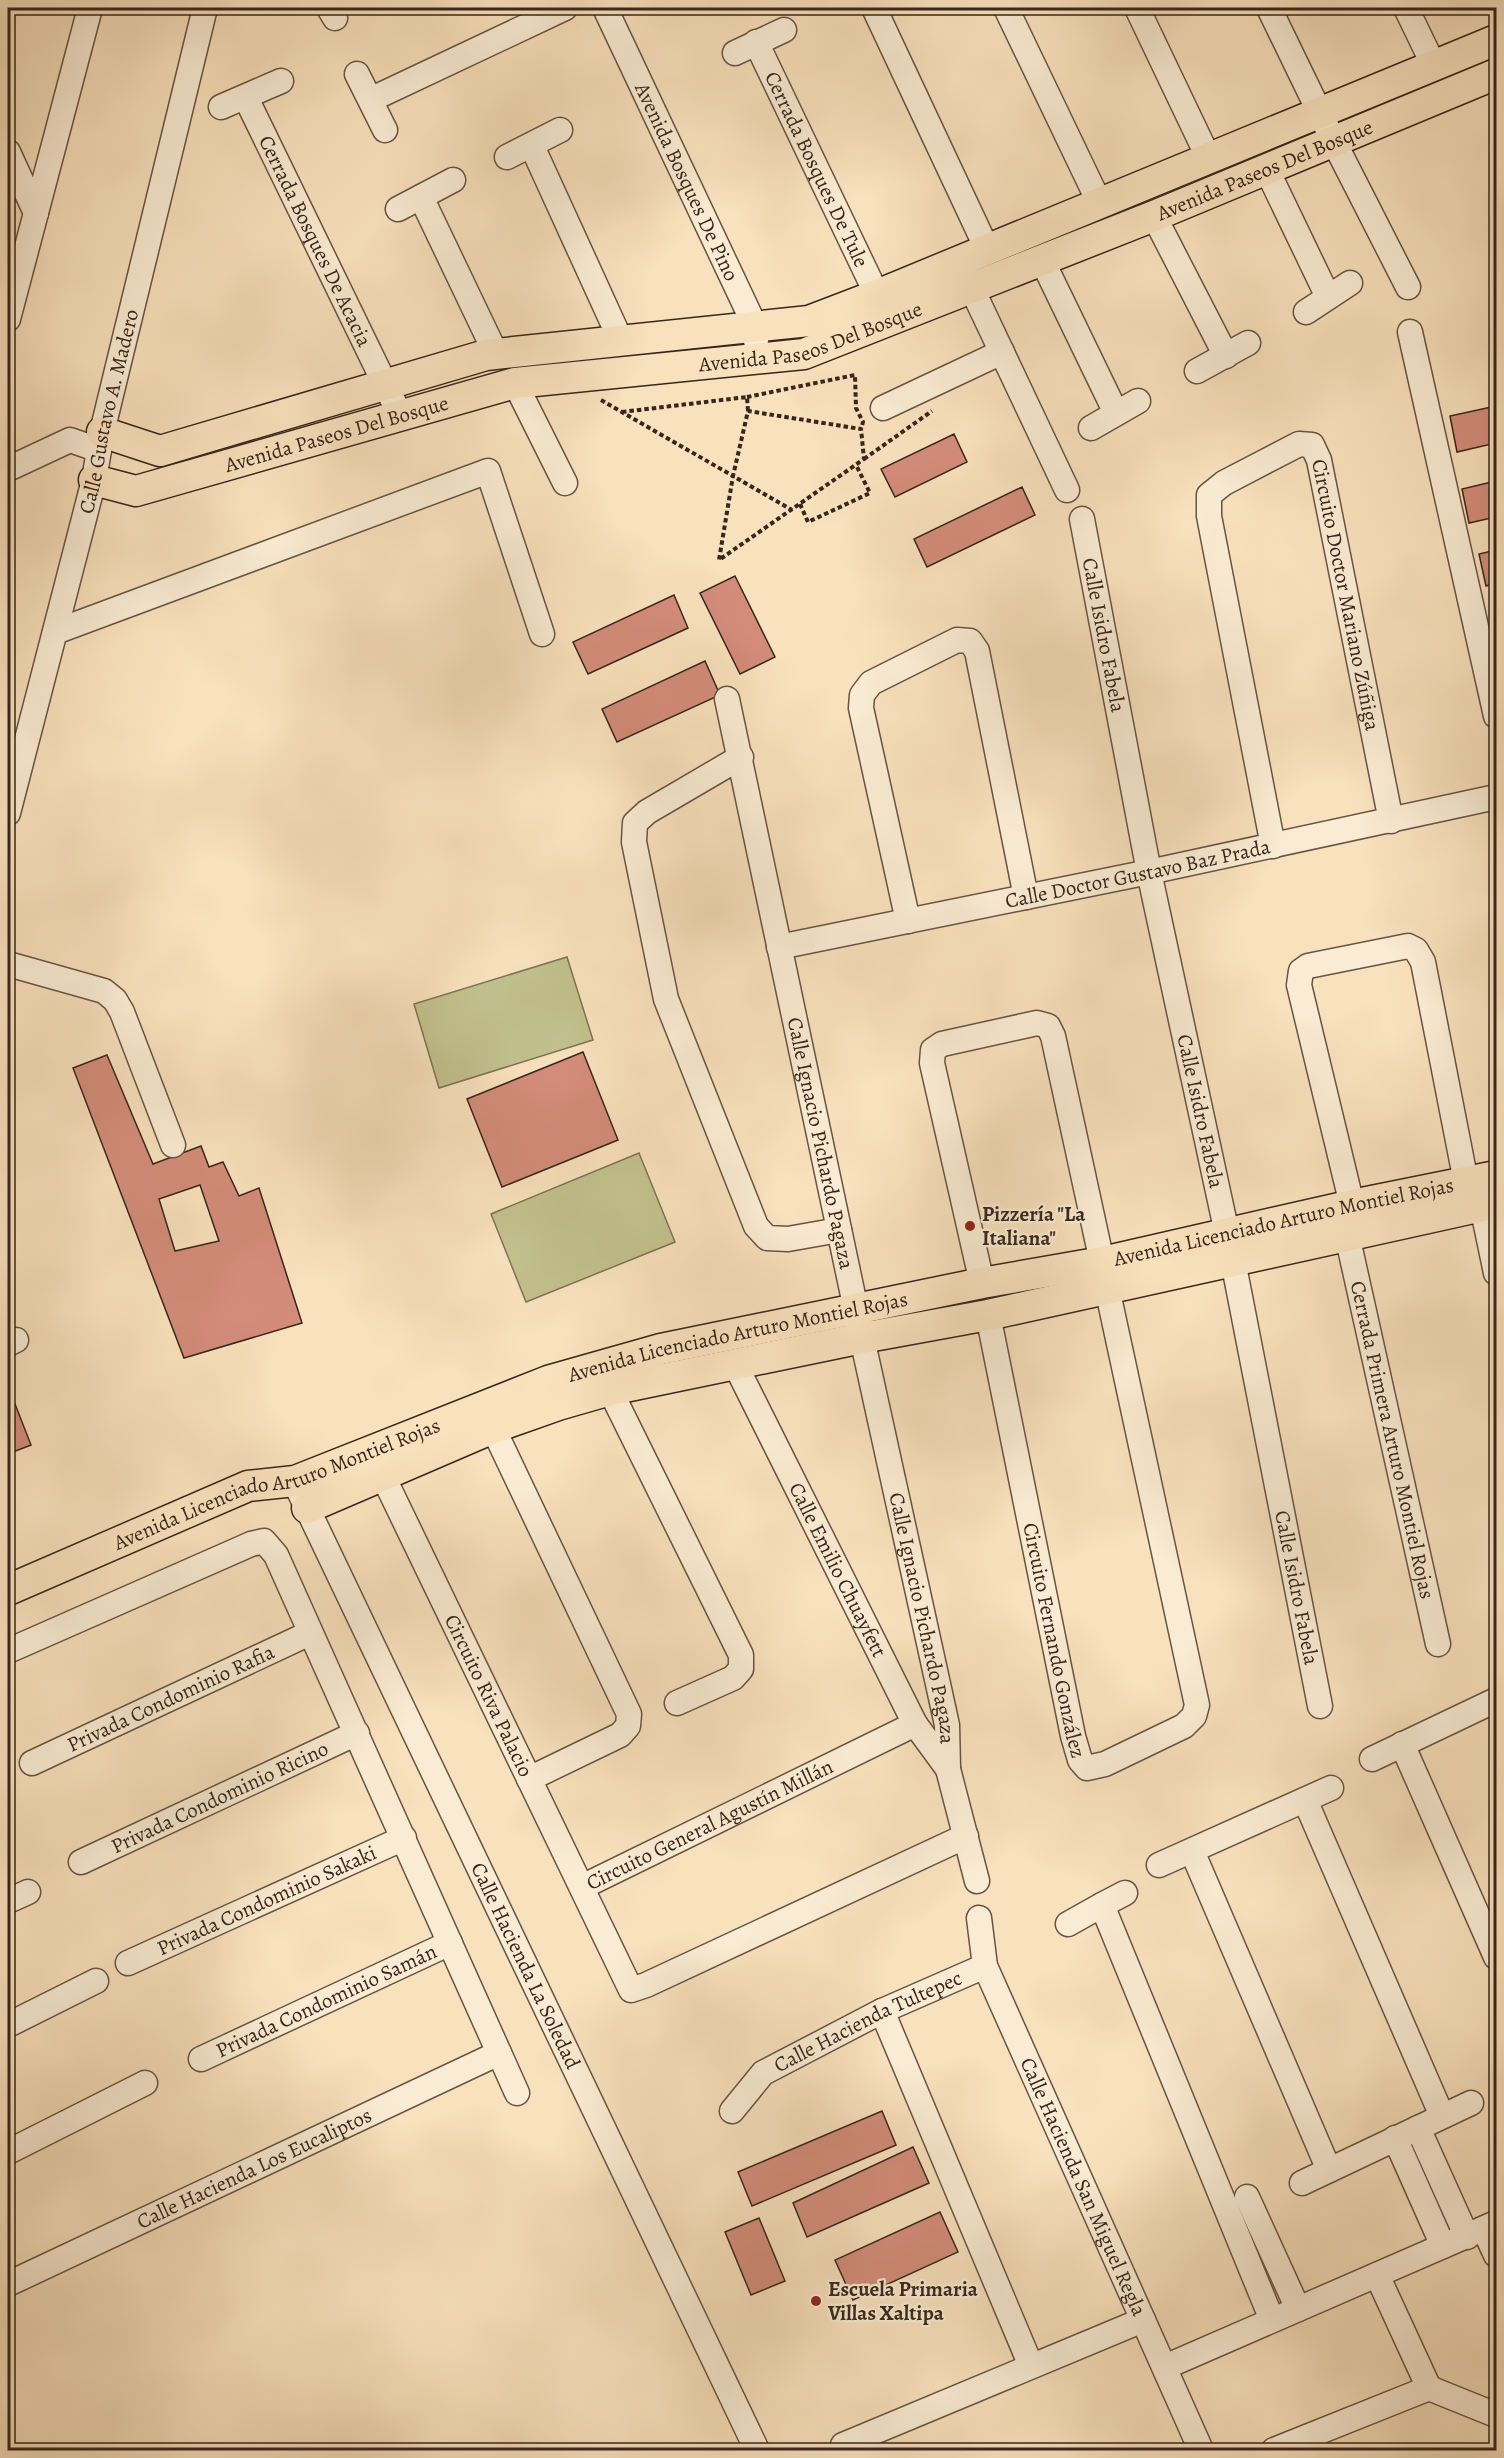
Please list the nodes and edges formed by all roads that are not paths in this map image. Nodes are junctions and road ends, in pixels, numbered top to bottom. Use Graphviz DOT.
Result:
graph roads {
  1 [pos="90,8"];
  2 [pos="205,8"];
  3 [pos="565,8"];
  4 [pos="605,8"];
  5 [pos="874,8"];
  6 [pos="1006,8"];
  7 [pos="1137,8"];
  8 [pos="1269,8"];
  9 [pos="1406,8"];
  10 [pos="784,30"];
  11 [pos="1497,40"];
  12 [pos="756,42"];
  13 [pos="735,53"];
  14 [pos="1434,66"];
  15 [pos="357,74"];
  16 [pos="1497,74"];
  17 [pos="281,81"];
  18 [pos="246,98"];
  19 [pos="372,99"];
  20 [pos="221,107"];
  21 [pos="1320,113"];
  22 [pos="385,130"];
  23 [pos="560,130"];
  24 [pos="1333,140"];
  25 [pos="532,146"];
  26 [pos="8,152"];
  27 [pos="507,157"];
  28 [pos="1209,159"];
  29 [pos="1267,170"];
  30 [pos="453,180"];
  31 [pos="421,197"];
  32 [pos="1099,202"];
  33 [pos="398,209"];
  34 [pos="36,213"];
  35 [pos="1154,216"];
  36 [pos="987,249"];
  37 [pos="1042,260"];
  38 [pos="959,261"];
  39 [pos="1350,283"];
  40 [pos="1408,287"];
  41 [pos="972,288"];
  42 [pos="877,295"];
  43 [pos="1328,297"];
  44 [pos="1306,312"];
  45 [pos="8,319"];
  46 [pos="754,326"];
  47 [pos="1410,332"];
  48 [pos="621,341"];
  49 [pos="1248,343"];
  50 [pos="1002,352"];
  51 [pos="496,354"];
  52 [pos="1226,356"];
  53 [pos="758,359"];
  54 [pos="1197,371"];
  55 [pos="515,383"];
  56 [pos="387,384"];
  57 [pos="1138,401"];
  58 [pos="884,408"];
  59 [pos="1116,413"];
  60 [pos="400,415"];
  61 [pos="1091,428"];
  62 [pos="100,441"];
  63 [pos="8,469"];
  64 [pos="94,480"];
  65 [pos="565,483"];
  66 [pos="1067,490"];
  67 [pos="1082,519"];
  68 [pos="54,632"];
  69 [pos="542,634"];
  70 [pos="728,699"];
  71 [pos="1497,716"];
  72 [pos="741,758"];
  73 [pos="1497,797"];
  74 [pos="8,813"];
  75 [pos="1392,821"];
  76 [pos="1273,846"];
  77 [pos="1149,872"];
  78 [pos="1026,897"];
  79 [pos="908,921"];
  80 [pos="779,947"];
  81 [pos="8,964"];
  82 [pos="173,1145"];
  83 [pos="1497,1176"];
  84 [pos="1482,1197"];
  85 [pos="1352,1205"];
  86 [pos="839,1230"];
  87 [pos="1347,1235"];
  88 [pos="1229,1248"];
  89 [pos="1497,1273"];
  90 [pos="1105,1275"];
  91 [pos="982,1283"];
  92 [pos="856,1309"];
  93 [pos="988,1315"];
  94 [pos="862,1338"];
  95 [pos="735,1364"];
  96 [pos="610,1390"];
  97 [pos="493,1428"];
  98 [pos="382,1474"];
  99 [pos="294,1481"];
  100 [pos="307,1508"];
  101 [pos="8,1590"];
  102 [pos="310,1633"];
  103 [pos="1438,1644"];
  104 [pos="8,1651"];
  105 [pos="1497,1700"];
  106 [pos="677,1703"];
  107 [pos="1320,1706"];
  108 [pos="915,1724"];
  109 [pos="357,1733"];
  110 [pos="1402,1744"];
  111 [pos="1372,1759"];
  112 [pos="32,1763"];
  113 [pos="948,1769"];
  114 [pos="529,1779"];
  115 [pos="1331,1788"];
  116 [pos="1305,1800"];
  117 [pos="966,1836"];
  118 [pos="404,1838"];
  119 [pos="1192,1851"];
  120 [pos="81,1862"];
  121 [pos="1159,1865"];
  122 [pos="977,1881"];
  123 [pos="582,1887"];
  124 [pos="1125,1893"];
  125 [pos="1102,1905"];
  126 [pos="979,1918"];
  127 [pos="1068,1924"];
  128 [pos="450,1944"];
  129 [pos="1497,1956"];
  130 [pos="128,1963"];
  131 [pos="985,1966"];
  132 [pos="96,1982"];
  133 [pos="882,2012"];
  134 [pos="8,2025"];
  135 [pos="499,2053"];
  136 [pos="201,2059"];
  137 [pos="145,2083"];
  138 [pos="517,2092"];
  139 [pos="1471,2103"];
  140 [pos="732,2111"];
  141 [pos="1442,2116"];
  142 [pos="1418,2128"];
  143 [pos="1395,2138"];
  144 [pos="8,2152"];
  145 [pos="1329,2170"];
  146 [pos="1302,2183"];
  147 [pos="1224,2208"];
  148 [pos="1482,2230"];
  149 [pos="1443,2246"];
  150 [pos="1497,2255"];
  151 [pos="1377,2275"];
  152 [pos="8,2284"];
  153 [pos="1298,2310"];
  154 [pos="1143,2320"];
  155 [pos="1272,2320"];
  156 [pos="1030,2366"];
  157 [pos="1165,2367"];
  158 [pos="1429,2388"];
  159 [pos="1497,2415"];
  160 [pos="843,2445"];
  161 [pos="757,2451"];
  162 [pos="1201,2451"];
  163 [pos="1274,2451"];
  1 -- 34 [label="street"];
  2 -- 62 [label="street, Calle Gustavo A. Madero"];
  3 -- 19 [label="street"];
  4 -- 46 [label="street, Avenida Bosques De Pino"];
  5 -- 36 [label="street"];
  6 -- 32 [label="street"];
  7 -- 28 [label="street"];
  8 -- 21 [label="street"];
  9 -- 14 [label="street"];
  10 -- 12 [label="street"];
  11 -- 14 [label="main road, Avenida Paseos Del Bosque"];
  12 -- 13 [label="street"];
  12 -- 42 [label="street, Cerrada Bosques De Tule"];
  14 -- 21 [label="main road, Avenida Paseos Del Bosque"];
  15 -- 19 [label="street"];
  16 -- 24 [label="main road, Avenida Paseos Del Bosque"];
  17 -- 18 [label="street"];
  18 -- 20 [label="street"];
  18 -- 56 [label="street, Cerrada Bosques De Acacia"];
  19 -- 22 [label="street"];
  21 -- 24 [label="street"];
  21 -- 28 [label="main road, Avenida Paseos Del Bosque"];
  23 -- 25 [label="street"];
  24 -- 29 [label="main road, Avenida Paseos Del Bosque"];
  24 -- 40 [label="street"];
  25 -- 27 [label="street"];
  25 -- 48 [label="street"];
  26 -- 34 [label="street"];
  28 -- 32 [label="main road, Avenida Paseos Del Bosque"];
  29 -- 35 [label="main road, Avenida Paseos Del Bosque"];
  29 -- 43 [label="street"];
  30 -- 31 [label="street"];
  31 -- 33 [label="street"];
  31 -- 51 [label="street"];
  32 -- 36 [label="main road, Avenida Paseos Del Bosque"];
  34 -- 45 [label="street"];
  35 -- 37 [label="main road, Avenida Paseos Del Bosque"];
  35 -- 52 [label="street"];
  36 -- 38 [label="main road, Avenida Paseos Del Bosque"];
  37 -- 41 [label="main road, Avenida Paseos Del Bosque"];
  37 -- 59 [label="street"];
  38 -- 41 [label="street"];
  38 -- 42 [label="main road, Avenida Paseos Del Bosque"];
  39 -- 43 [label="street"];
  41 -- 50 [label="street"];
  41 -- 53 [label="main road, Avenida Paseos Del Bosque"];
  42 -- 46 [label="main road, Avenida Paseos Del Bosque"];
  43 -- 44 [label="street"];
  46 -- 48 [label="main road, Avenida Paseos Del Bosque"];
  46 -- 53 [label="street, Avenida Bosques De Pino"];
  47 -- 71 [label="street"];
  48 -- 51 [label="main road, Avenida Paseos Del Bosque"];
  49 -- 52 [label="street"];
  50 -- 58 [label="street"];
  50 -- 66 [label="street"];
  51 -- 56 [label="main road, Avenida Paseos Del Bosque"];
  52 -- 54 [label="street"];
  53 -- 55 [label="main road, Avenida Paseos Del Bosque"];
  55 -- 60 [label="main road, Avenida Paseos Del Bosque"];
  55 -- 65 [label="street"];
  56 -- 60 [label="street, Cerrada Bosques De Acacia"];
  56 -- 62 [label="main road, Avenida Paseos Del Bosque"];
  57 -- 59 [label="street"];
  59 -- 61 [label="street"];
  60 -- 64 [label="main road, Avenida Paseos Del Bosque"];
  62 -- 63 [label="street"];
  62 -- 64 [label="street, Calle Gustavo A. Madero"];
  64 -- 68 [label="street, Calle Gustavo A. Madero"];
  67 -- 77 [label="street, Calle Isidro Fabela"];
  68 -- 69 [label="street"];
  68 -- 74 [label="street, Calle Gustavo A. Madero"];
  70 -- 72 [label="street, Calle Ignacio Pichardo Pagaza"];
  72 -- 80 [label="street, Calle Ignacio Pichardo Pagaza"];
  72 -- 86 [label="street"];
  73 -- 75 [label="street, Calle Doctor Gustavo Baz Prada"];
  75 -- 76 [label="street, Calle Doctor Gustavo Baz Prada"];
  75 -- 76 [label="street, Circuito Doctor Mariano Zúñiga"];
  76 -- 77 [label="street, Calle Doctor Gustavo Baz Prada"];
  77 -- 78 [label="street, Calle Doctor Gustavo Baz Prada"];
  77 -- 88 [label="street, Calle Isidro Fabela"];
  78 -- 79 [label="street, Calle Doctor Gustavo Baz Prada"];
  78 -- 79 [label="street"];
  79 -- 80 [label="street, Calle Doctor Gustavo Baz Prada"];
  80 -- 86 [label="street, Calle Ignacio Pichardo Pagaza"];
  81 -- 82 [label="street"];
  83 -- 84 [label="main road, Avenida Licenciado Arturo Montiel Rojas"];
  84 -- 85 [label="main road, Avenida Licenciado Arturo Montiel Rojas"];
  84 -- 85 [label="street"];
  84 -- 87 [label="main road, Avenida Licenciado Arturo Montiel Rojas"];
  84 -- 89 [label="street"];
  85 -- 88 [label="main road, Avenida Licenciado Arturo Montiel Rojas"];
  86 -- 92 [label="street, Calle Ignacio Pichardo Pagaza"];
  87 -- 88 [label="main road, Avenida Licenciado Arturo Montiel Rojas"];
  87 -- 103 [label="street, Cerrada Primera Arturo Montiel Rojas"];
  88 -- 90 [label="main road, Avenida Licenciado Arturo Montiel Rojas"];
  88 -- 107 [label="street, Calle Isidro Fabela"];
  90 -- 91 [label="main road, Avenida Licenciado Arturo Montiel Rojas"];
  90 -- 91 [label="street"];
  90 -- 93 [label="main road, Avenida Licenciado Arturo Montiel Rojas"];
  90 -- 93 [label="street, Circuito Fernando González"];
  91 -- 92 [label="main road, Avenida Licenciado Arturo Montiel Rojas"];
  92 -- 94 [label="street, Calle Ignacio Pichardo Pagaza"];
  92 -- 99 [label="main road, Avenida Licenciado Arturo Montiel Rojas"];
  93 -- 94 [label="main road, Avenida Licenciado Arturo Montiel Rojas"];
  94 -- 95 [label="main road, Avenida Licenciado Arturo Montiel Rojas"];
  94 -- 113 [label="street, Calle Ignacio Pichardo Pagaza"];
  95 -- 96 [label="main road, Avenida Licenciado Arturo Montiel Rojas"];
  95 -- 108 [label="street, Calle Emilio Chuayfett"];
  96 -- 97 [label="main road, Avenida Licenciado Arturo Montiel Rojas"];
  96 -- 106 [label="street"];
  97 -- 98 [label="main road, Avenida Licenciado Arturo Montiel Rojas"];
  97 -- 114 [label="street, Circuito Riva Palacio"];
  98 -- 100 [label="main road, Avenida Licenciado Arturo Montiel Rojas"];
  98 -- 114 [label="street, Circuito Riva Palacio"];
  99 -- 100 [label="street, Calle Hacienda La Soledad"];
  99 -- 101 [label="main road, Avenida Licenciado Arturo Montiel Rojas"];
  100 -- 161 [label="street, Calle Hacienda La Soledad"];
  102 -- 104 [label="street"];
  102 -- 109 [label="street"];
  102 -- 112 [label="street, Privada Condominio Rafia"];
  105 -- 110 [label="street"];
  108 -- 113 [label="street, Calle Emilio Chuayfett"];
  108 -- 123 [label="street, Circuito General Agustín Millán"];
  109 -- 118 [label="street"];
  109 -- 120 [label="street, Privada Condominio Ricino"];
  110 -- 111 [label="street"];
  110 -- 129 [label="street"];
  113 -- 117 [label="street, Calle Ignacio Pichardo Pagaza"];
  114 -- 123 [label="street"];
  115 -- 116 [label="street"];
  116 -- 119 [label="street"];
  116 -- 141 [label="street"];
  117 -- 122 [label="street, Calle Ignacio Pichardo Pagaza"];
  117 -- 123 [label="street, Circuito General Agustín Millán"];
  118 -- 128 [label="street"];
  118 -- 130 [label="street, Privada Condominio Sakaki"];
  119 -- 121 [label="street"];
  119 -- 145 [label="street"];
  124 -- 125 [label="street"];
  125 -- 127 [label="street"];
  125 -- 147 [label="street"];
  126 -- 131 [label="street, Calle Hacienda San Miguel Regla"];
  128 -- 135 [label="street"];
  128 -- 136 [label="street, Privada Condominio Samán"];
  131 -- 133 [label="street, Calle Hacienda Tultepec"];
  131 -- 154 [label="street, Calle Hacienda San Miguel Regla"];
  132 -- 134 [label="street"];
  133 -- 140 [label="street, Calle Hacienda Tultepec"];
  133 -- 156 [label="street"];
  135 -- 138 [label="street"];
  135 -- 152 [label="street, Calle Hacienda Los Eucaliptos"];
  137 -- 144 [label="street"];
  139 -- 141 [label="street"];
  141 -- 142 [label="street"];
  142 -- 143 [label="street"];
  142 -- 148 [label="street"];
  143 -- 145 [label="street"];
  143 -- 149 [label="street"];
  145 -- 146 [label="street"];
  147 -- 153 [label="street"];
  147 -- 155 [label="street"];
  148 -- 149 [label="street"];
  148 -- 150 [label="street"];
  149 -- 151 [label="street"];
  151 -- 153 [label="street"];
  151 -- 158 [label="street"];
  153 -- 155 [label="street"];
  154 -- 156 [label="street"];
  154 -- 157 [label="street, Calle Hacienda San Miguel Regla"];
  155 -- 157 [label="street"];
  156 -- 160 [label="street"];
  157 -- 162 [label="street, Calle Hacienda San Miguel Regla"];
  158 -- 159 [label="street"];
  158 -- 163 [label="street"];
}
